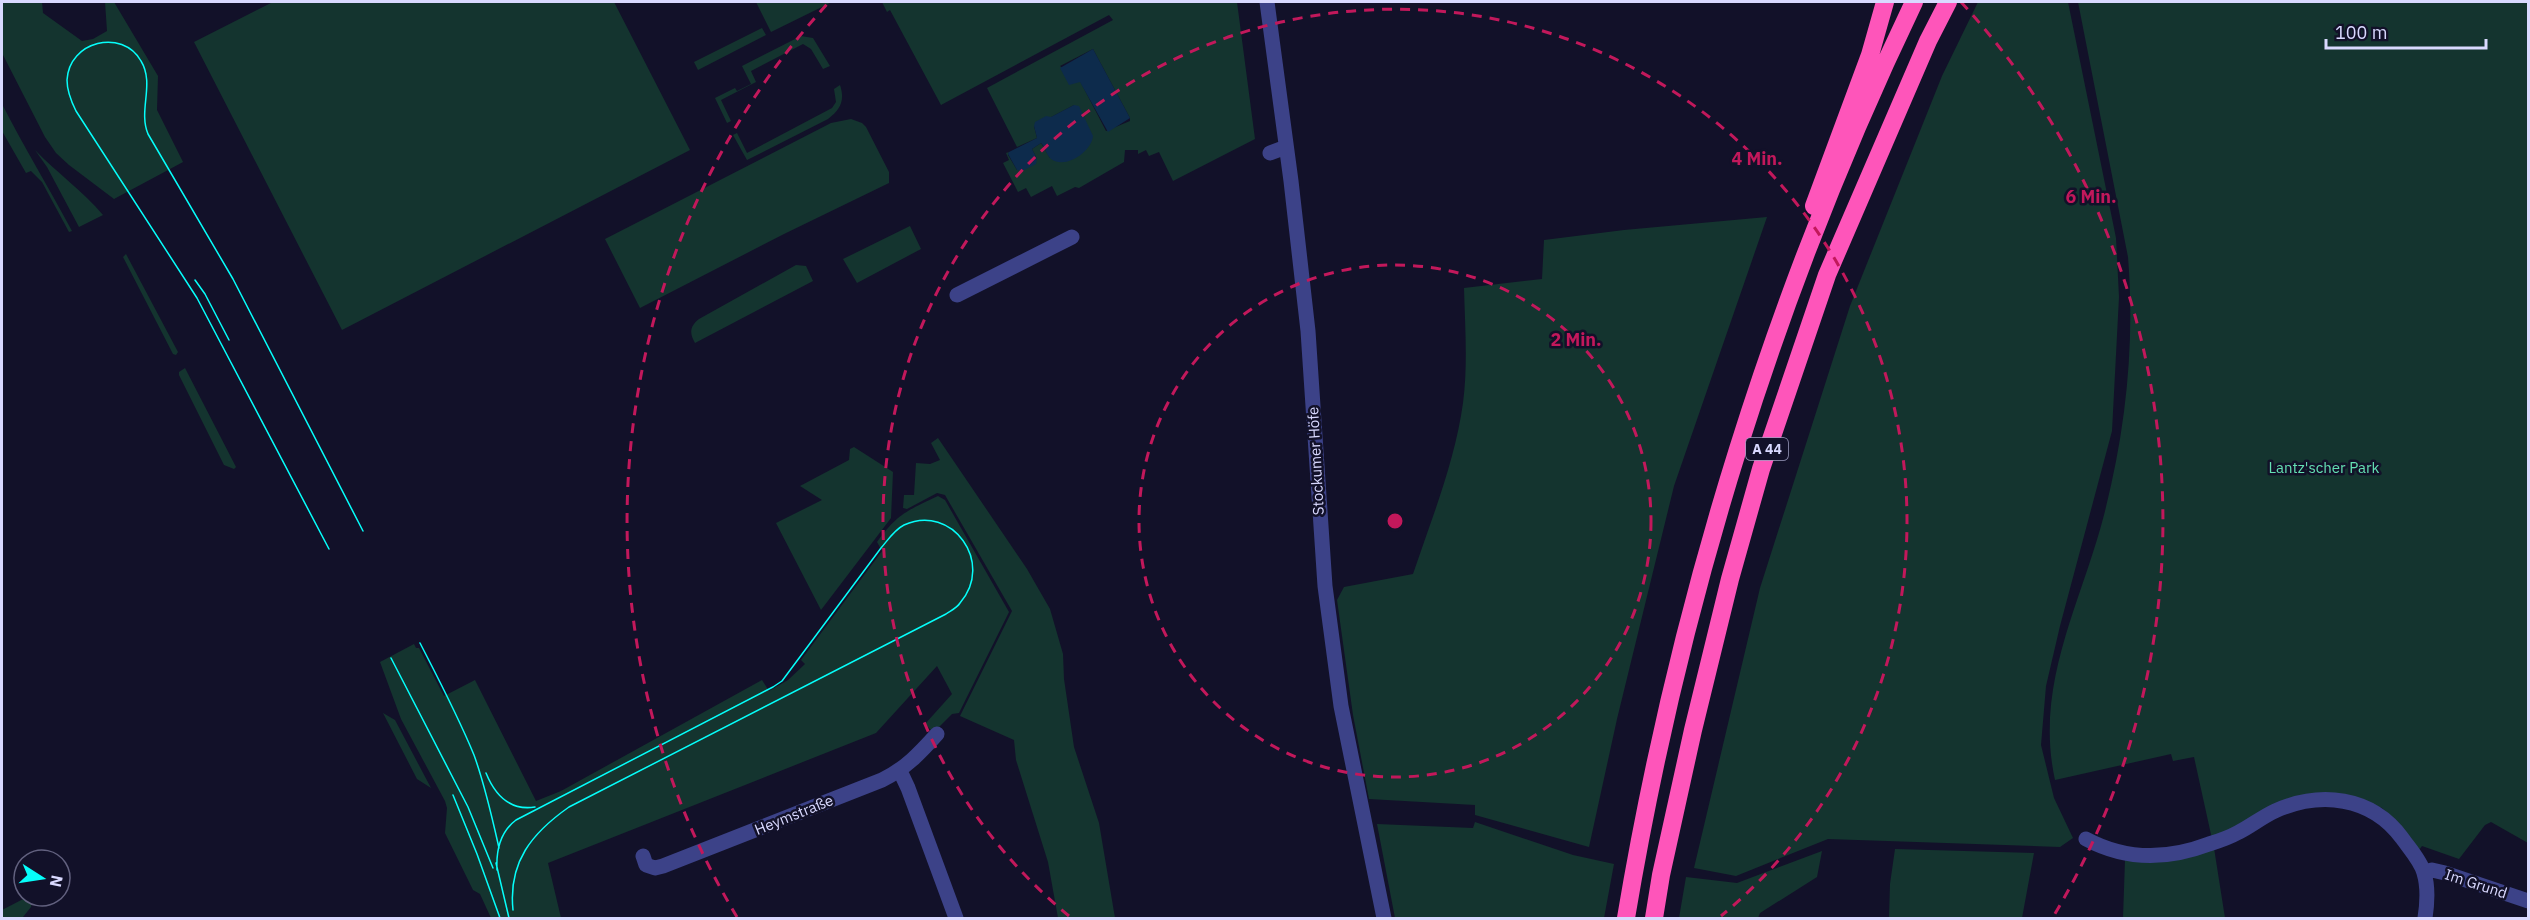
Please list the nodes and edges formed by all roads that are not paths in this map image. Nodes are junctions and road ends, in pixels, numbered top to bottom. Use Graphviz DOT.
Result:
graph roads {
  1 [pos="1267,2"];
  2 [pos="1885,2"];
  3 [pos="1914,2"];
  4 [pos="1948,2"];
  5 [pos="1286,147"];
  6 [pos="1270,153"];
  7 [pos="1072,237"];
  8 [pos="1802,263"];
  9 [pos="957,295"];
  10 [pos="937,734"];
  11 [pos="900,771"];
  12 [pos="2086,838"];
  13 [pos="643,856"];
  14 [pos="2424,872"];
  15 [pos="2529,901"];
  16 [pos="956,918"];
  17 [pos="1384,918"];
  18 [pos="1626,918"];
  19 [pos="1654,918"];
  20 [pos="2425,918"];
  1 -- 5 [label="street, Stockumer Höfe"];
  2 -- 8 [label="highway"];
  3 -- 8 [label="highway, A 44"];
  4 -- 19 [label="highway, A 44"];
  5 -- 6 [label="street"];
  5 -- 17 [label="street, Stockumer Höfe"];
  7 -- 9 [label="street"];
  8 -- 18 [label="highway, A 44"];
  10 -- 11 [label="street, Heymstraße"];
  11 -- 13 [label="street, Heymstraße"];
  11 -- 16 [label="street"];
  12 -- 14 [label="street"];
  14 -- 15 [label="street, Im Grund"];
  14 -- 20 [label="street"];
}
